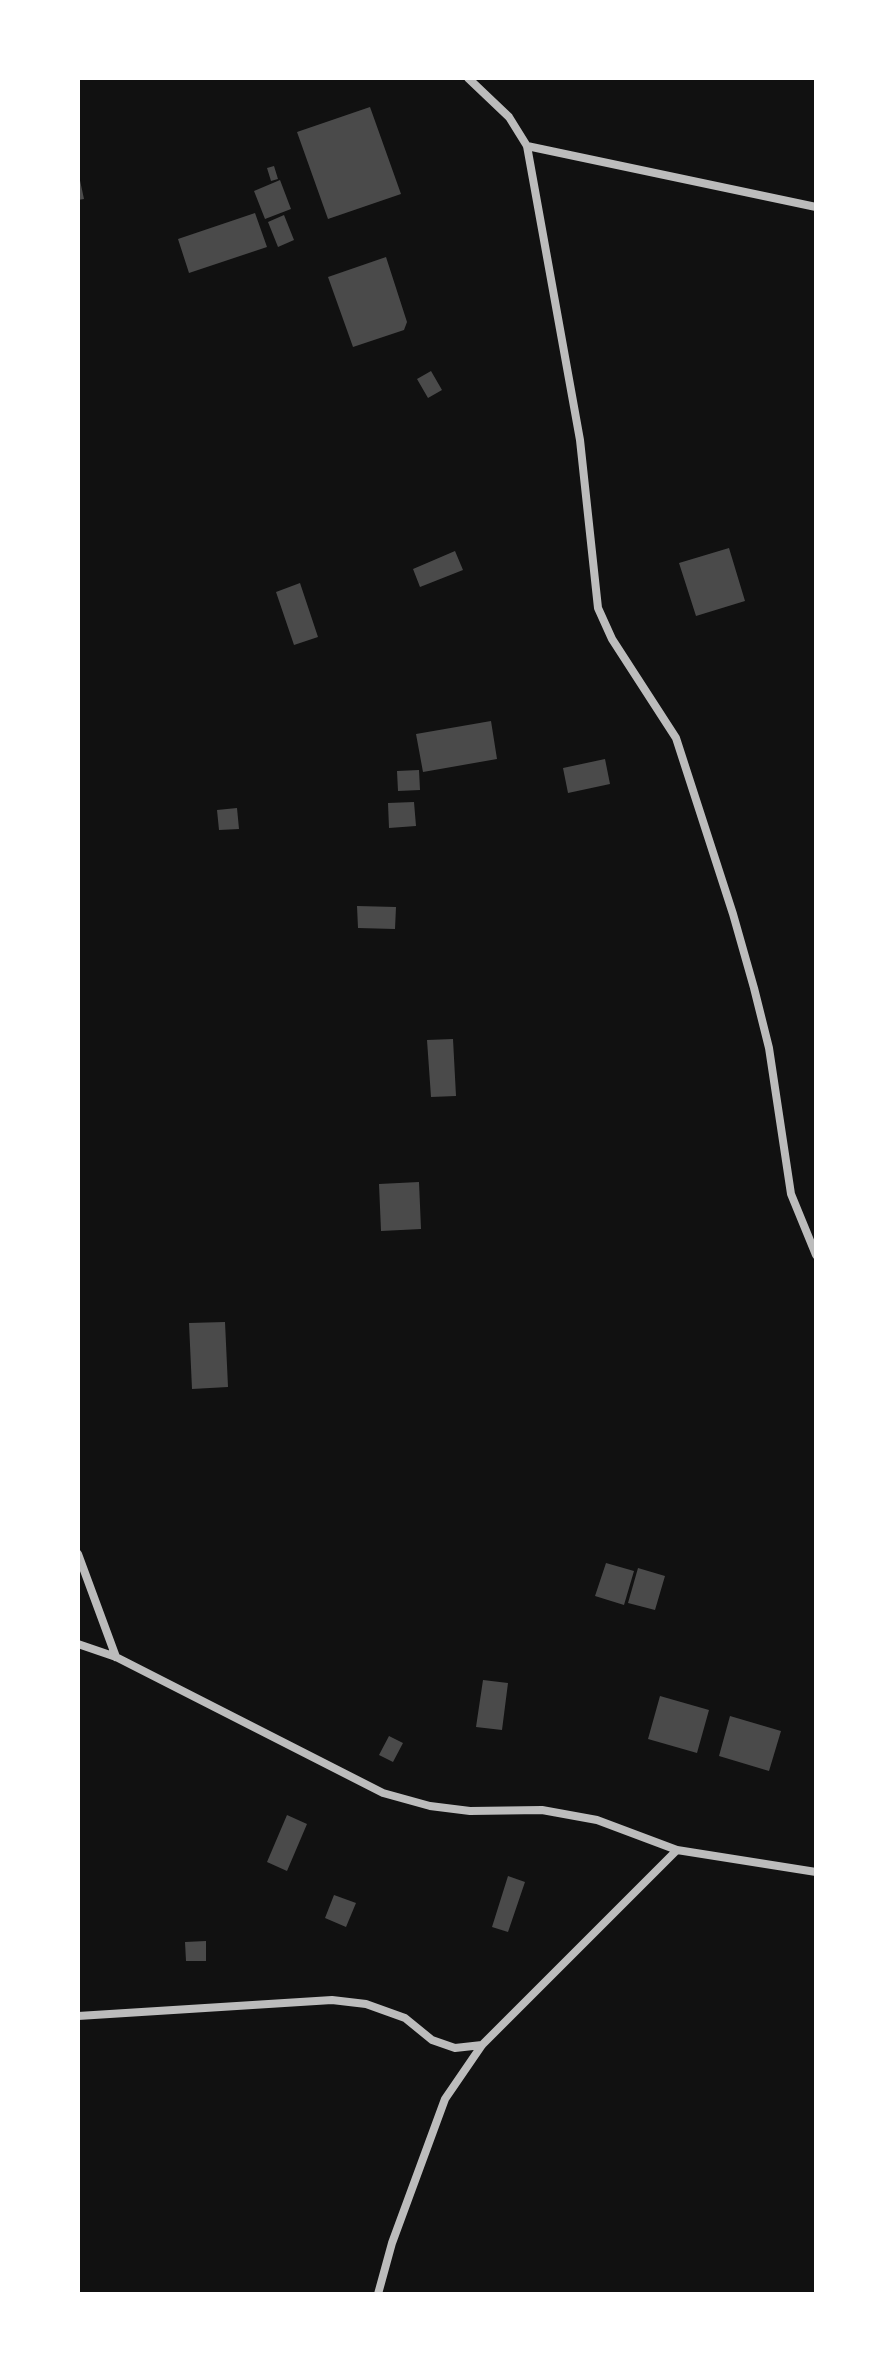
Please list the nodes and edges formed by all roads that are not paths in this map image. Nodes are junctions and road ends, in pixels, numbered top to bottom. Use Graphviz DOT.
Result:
graph roads {
  1 [pos="468,78"];
  2 [pos="527,146"];
  3 [pos="816,207"];
  4 [pos="816,1255"];
  5 [pos="78,1554"];
  6 [pos="78,1644"];
  7 [pos="116,1657"];
  8 [pos="677,1850"];
  9 [pos="816,1872"];
  10 [pos="78,2016"];
  11 [pos="482,2045"];
  12 [pos="378,2294"];
  1 -- 2 [label="street"];
  2 -- 3 [label="street"];
  2 -- 4 [label="street"];
  5 -- 7 [label="street"];
  6 -- 7 [label="street"];
  7 -- 8 [label="street"];
  8 -- 9 [label="street"];
  8 -- 11 [label="street"];
  10 -- 11 [label="street"];
  11 -- 12 [label="street"];
}
